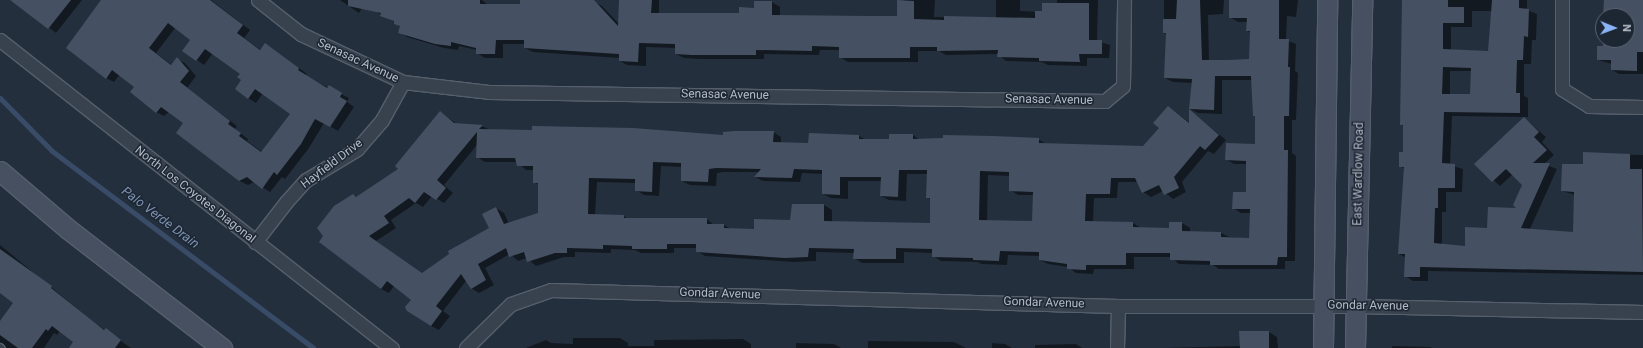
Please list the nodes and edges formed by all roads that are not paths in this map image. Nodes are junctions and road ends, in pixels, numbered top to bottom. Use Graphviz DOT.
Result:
graph roads {
  1 [pos="258,0"];
  2 [pos="1124,0"];
  3 [pos="1327,0"];
  4 [pos="1362,0"];
  5 [pos="1562,0"];
  6 [pos="0,40"];
  7 [pos="403,82"];
  8 [pos="1643,107"];
  9 [pos="0,171"];
  10 [pos="255,242"];
  11 [pos="1118,306"];
  12 [pos="1324,306"];
  13 [pos="1356,306"];
  14 [pos="1643,312"];
  15 [pos="222,348"];
  16 [pos="392,348"];
  17 [pos="466,348"];
  18 [pos="1117,348"];
  19 [pos="1323,348"];
  20 [pos="1355,348"];
  1 -- 7 [label="street, Senasac Avenue"];
  2 -- 7 [label="street, Senasac Avenue"];
  3 -- 12 [label="main road"];
  4 -- 13 [label="main road, East Wardlow Road"];
  5 -- 8 [label="street"];
  6 -- 10 [label="street, North Los Coyotes Diagonal"];
  7 -- 10 [label="street, Hayfield Drive"];
  9 -- 15 [label="main road"];
  10 -- 16 [label="street, North Los Coyotes Diagonal"];
  11 -- 12 [label="street, Gondar Avenue"];
  11 -- 17 [label="street, Gondar Avenue"];
  11 -- 18 [label="street"];
  12 -- 13 [label="street, Gondar Avenue"];
  12 -- 19 [label="main road"];
  13 -- 14 [label="street, Gondar Avenue"];
  13 -- 20 [label="main road, East Wardlow Road"];
}
